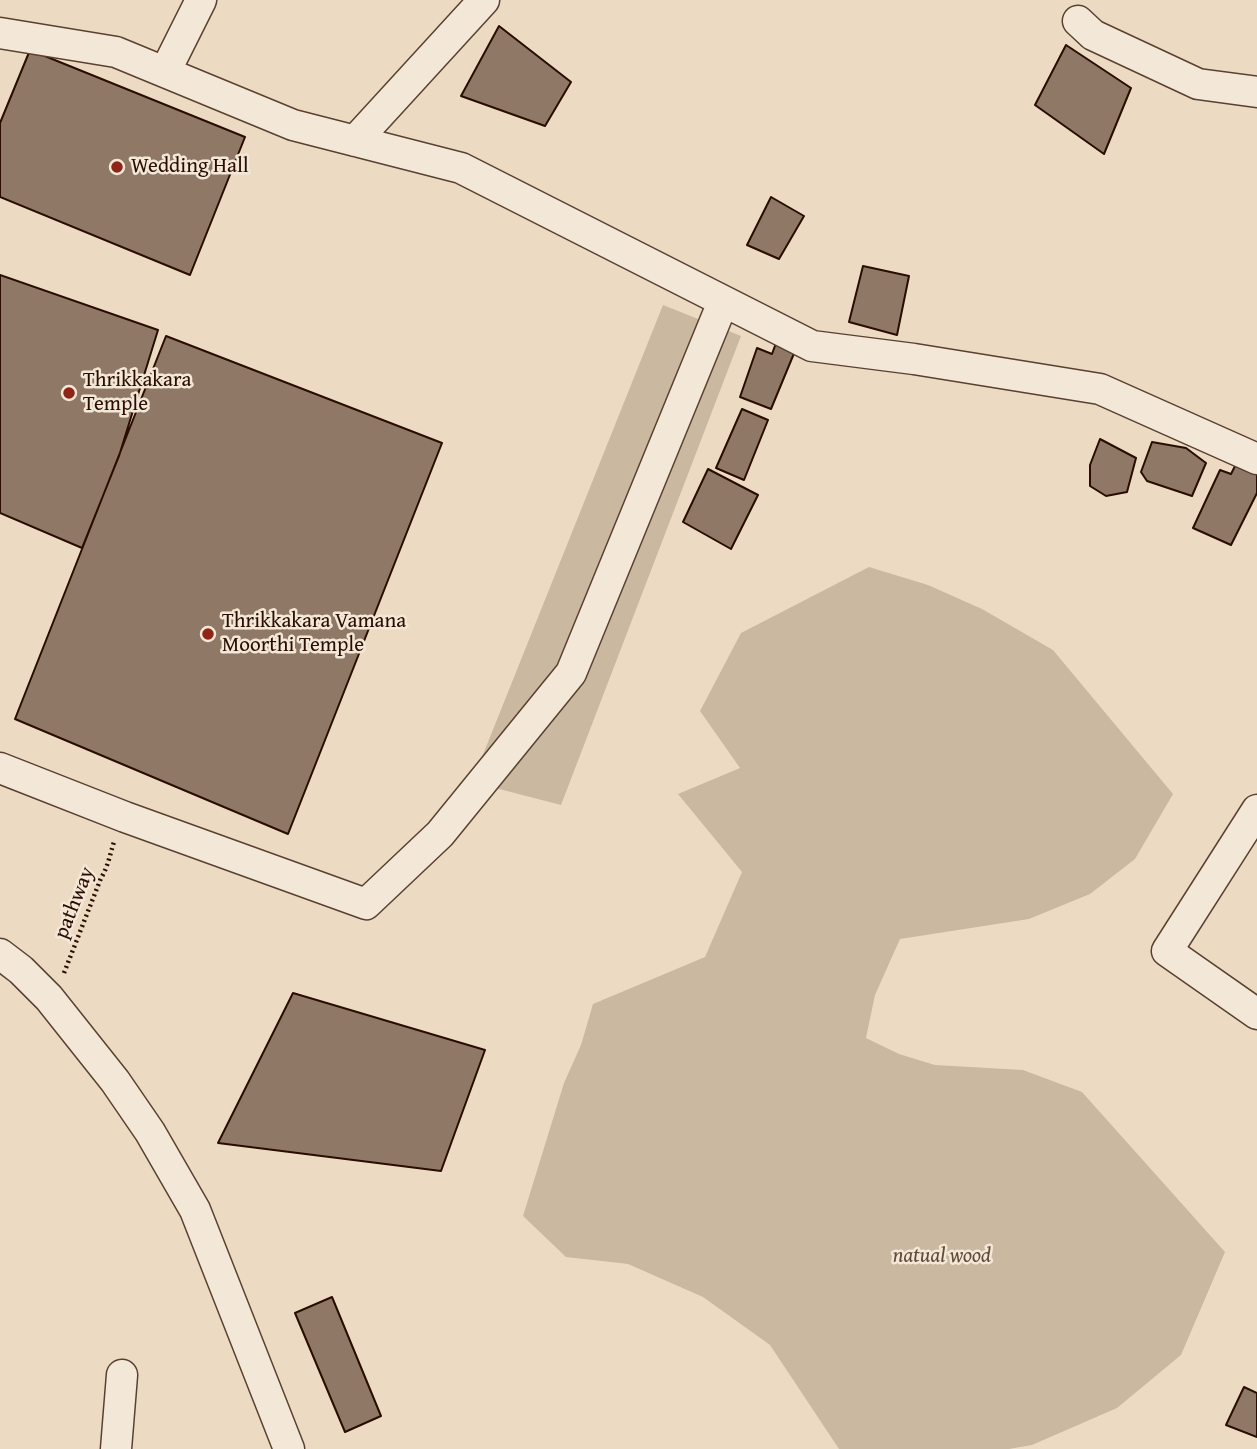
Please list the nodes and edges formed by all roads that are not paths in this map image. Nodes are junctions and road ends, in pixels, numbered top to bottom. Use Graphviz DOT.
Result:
graph roads {
  1 [pos="201,0"];
  2 [pos="484,0"];
  3 [pos="1078,21"];
  4 [pos="0,33"];
  5 [pos="165,72"];
  6 [pos="1257,92"];
  7 [pos="355,141"];
  8 [pos="723,302"];
  9 [pos="1257,459"];
  10 [pos="0,768"];
  11 [pos="1257,810"];
  12 [pos="0,954"];
  13 [pos="1257,1014"];
  14 [pos="122,1375"];
  15 [pos="116,1449"];
  16 [pos="289,1449"];
  1 -- 5 [label="street"];
  2 -- 7 [label="street"];
  3 -- 6 [label="street"];
  4 -- 5 [label="street"];
  5 -- 7 [label="street"];
  7 -- 8 [label="street"];
  8 -- 9 [label="street"];
  8 -- 10 [label="street"];
  11 -- 13 [label="street"];
  12 -- 16 [label="street"];
  14 -- 15 [label="street"];
}
